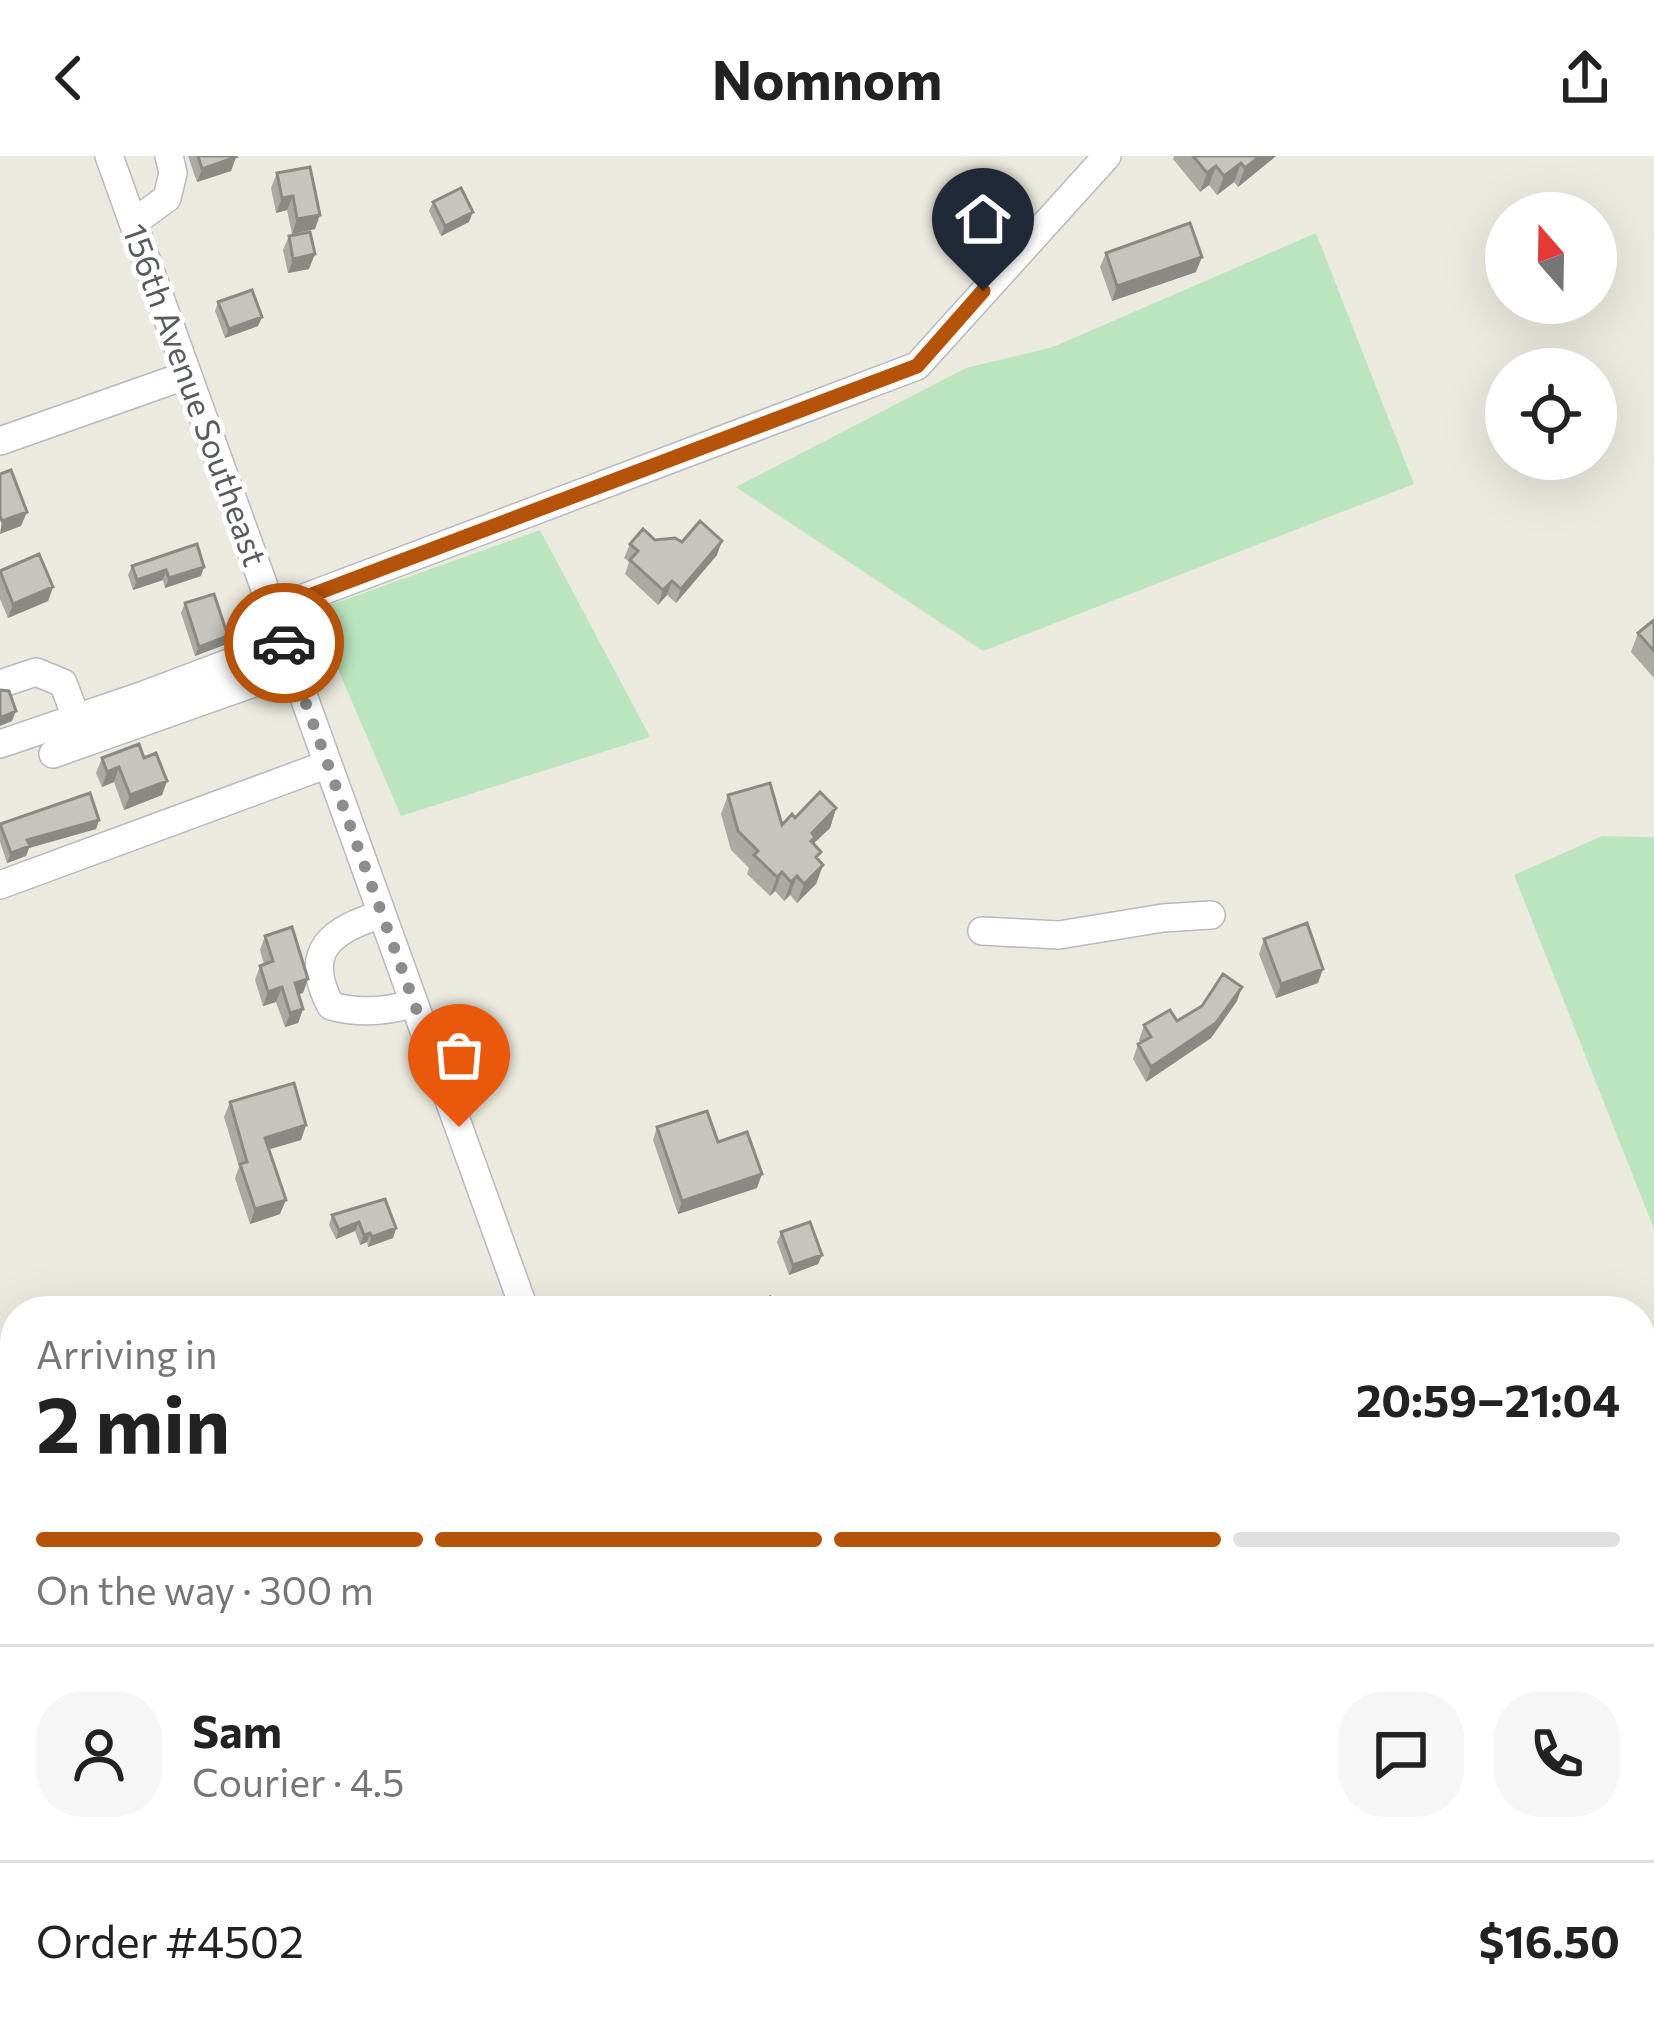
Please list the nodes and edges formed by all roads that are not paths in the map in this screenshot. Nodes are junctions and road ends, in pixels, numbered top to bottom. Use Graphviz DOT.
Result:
graph roads {
  1 [pos="109,156"];
  2 [pos="169,156"];
  3 [pos="1107,156"];
  4 [pos="133,223"];
  5 [pos="188,375"];
  6 [pos="0,441"];
  7 [pos="272,610"];
  8 [pos="289,656"];
  9 [pos="0,684"];
  10 [pos="76,717"];
  11 [pos="0,744"];
  12 [pos="53,754"];
  13 [pos="328,764"];
  14 [pos="0,885"];
  15 [pos="382,914"];
  16 [pos="1210,915"];
  17 [pos="982,931"];
  18 [pos="414,1003"];
  19 [pos="520,1296"];
  1 -- 4 [label="street, 156th Avenue Southeast"];
  2 -- 4 [label="street"];
  3 -- 7 [label="street"];
  4 -- 5 [label="street, 156th Avenue Southeast"];
  5 -- 6 [label="street"];
  5 -- 7 [label="street, 156th Avenue Southeast"];
  7 -- 8 [label="street, 156th Avenue Southeast"];
  8 -- 10 [label="street"];
  8 -- 12 [label="street"];
  8 -- 13 [label="street, 156th Avenue Southeast"];
  9 -- 10 [label="street"];
  10 -- 11 [label="street"];
  13 -- 14 [label="street"];
  13 -- 15 [label="street, 156th Avenue Southeast"];
  15 -- 18 [label="street, 156th Avenue Southeast"];
  15 -- 18 [label="street"];
  16 -- 17 [label="street"];
  18 -- 19 [label="street, 156th Avenue Southeast"];
}
